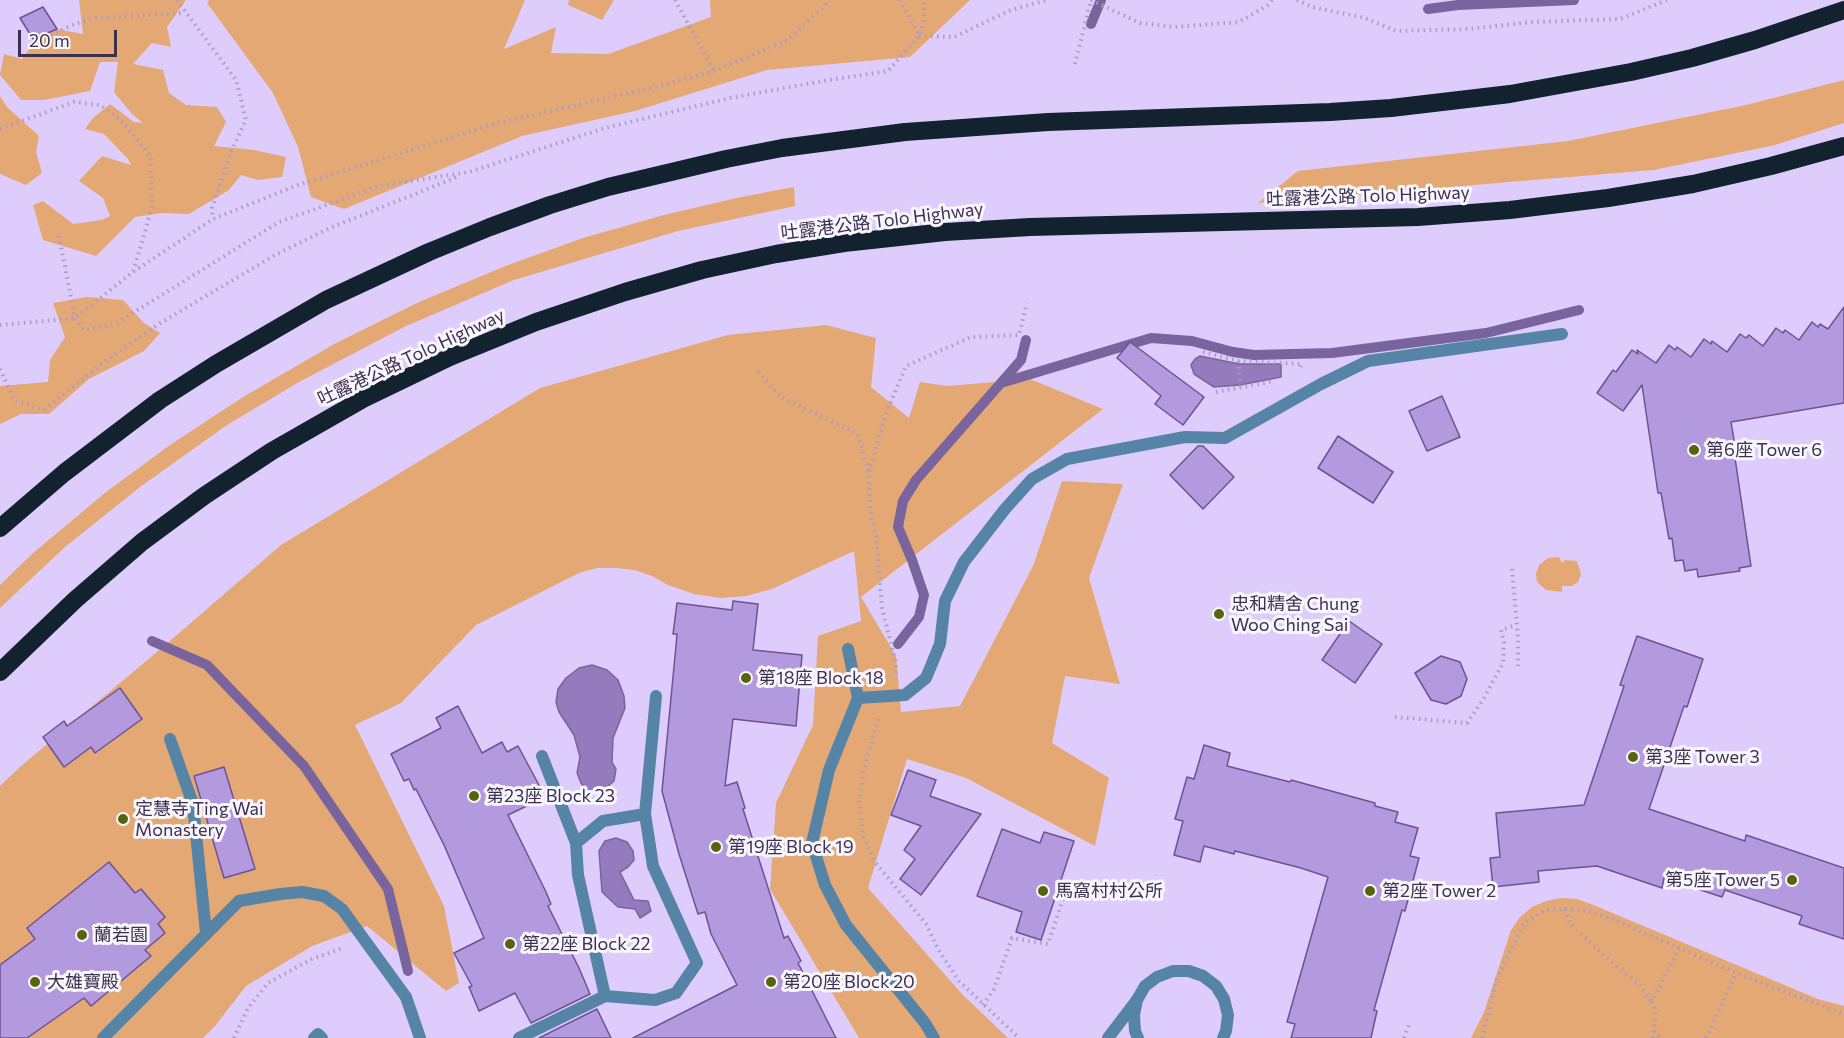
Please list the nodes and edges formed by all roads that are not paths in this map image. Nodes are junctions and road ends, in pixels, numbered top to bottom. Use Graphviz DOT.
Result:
graph roads {
  1 [pos="1844,10"];
  2 [pos="1844,146"];
  3 [pos="1562,334"];
  4 [pos="0,528"];
  5 [pos="848,648"];
  6 [pos="0,672"];
  7 [pos="656,696"];
  8 [pos="858,698"];
  9 [pos="170,739"];
  10 [pos="542,756"];
  11 [pos="645,814"];
  12 [pos="576,843"];
  13 [pos="206,933"];
  14 [pos="605,996"];
  15 [pos="1137,1000"];
  16 [pos="1227,1036"];
  17 [pos="103,1038"];
  18 [pos="314,1038"];
  19 [pos="322,1038"];
  20 [pos="420,1038"];
  21 [pos="519,1038"];
  22 [pos="934,1038"];
  23 [pos="1108,1038"];
  24 [pos="1138,1038"];
  1 -- 4 [label="highway"];
  2 -- 6 [label="highway, 吐露港公路 Tolo Highway"];
  3 -- 8 [label="street"];
  5 -- 8 [label="street"];
  7 -- 11 [label="street"];
  8 -- 22 [label="street"];
  9 -- 13 [label="street"];
  10 -- 12 [label="street"];
  11 -- 12 [label="street"];
  11 -- 14 [label="street"];
  12 -- 14 [label="street"];
  13 -- 17 [label="street"];
  13 -- 20 [label="street"];
  14 -- 21 [label="street"];
  15 -- 16 [label="street"];
  15 -- 23 [label="street"];
  15 -- 24 [label="street"];
  18 -- 19 [label="street"];
}
